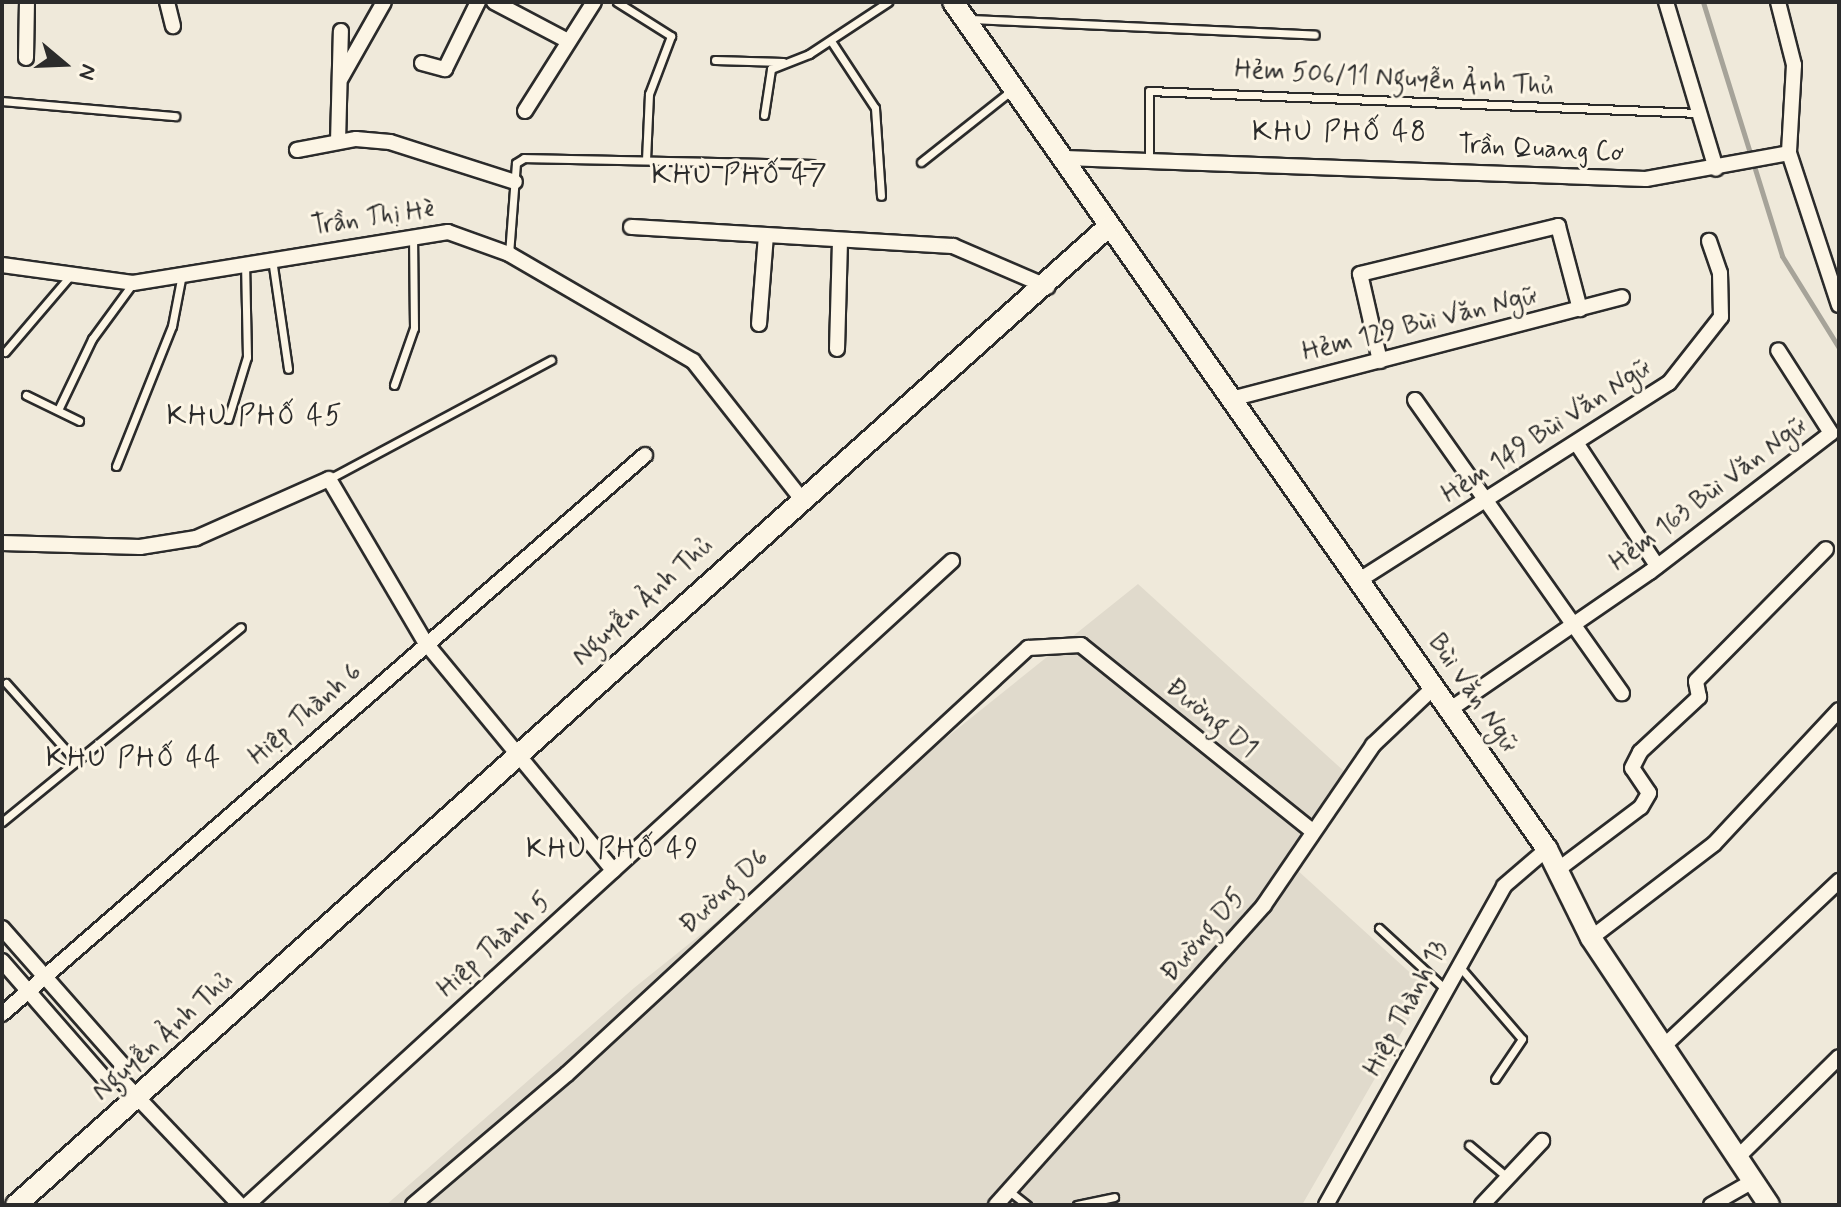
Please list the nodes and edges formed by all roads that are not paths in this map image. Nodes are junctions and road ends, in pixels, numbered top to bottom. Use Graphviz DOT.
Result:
graph roads {
  1 [pos="27,2"];
  2 [pos="167,2"];
  3 [pos="384,2"];
  4 [pos="478,2"];
  5 [pos="494,2"];
  6 [pos="594,2"];
  7 [pos="617,2"];
  8 [pos="888,2"];
  9 [pos="953,2"];
  10 [pos="1666,2"];
  11 [pos="1778,2"];
  12 [pos="967,19"];
  13 [pos="173,26"];
  14 [pos="341,31"];
  15 [pos="1315,35"];
  16 [pos="568,41"];
  17 [pos="831,41"];
  18 [pos="26,58"];
  19 [pos="715,60"];
  20 [pos="794,62"];
  21 [pos="422,63"];
  22 [pos="340,79"];
  23 [pos="1015,88"];
  24 [pos="2,101"];
  25 [pos="525,111"];
  26 [pos="1701,114"];
  27 [pos="764,115"];
  28 [pos="175,116"];
  29 [pos="338,142"];
  30 [pos="297,150"];
  31 [pos="1784,154"];
  32 [pos="1149,156"];
  33 [pos="1065,158"];
  34 [pos="646,160"];
  35 [pos="921,162"];
  36 [pos="812,164"];
  37 [pos="1722,167"];
  38 [pos="515,182"];
  39 [pos="881,196"];
  40 [pos="631,227"];
  41 [pos="1108,227"];
  42 [pos="413,236"];
  43 [pos="766,236"];
  44 [pos="840,240"];
  45 [pos="1709,241"];
  46 [pos="509,254"];
  47 [pos="272,257"];
  48 [pos="245,260"];
  49 [pos="2,265"];
  50 [pos="182,272"];
  51 [pos="70,276"];
  52 [pos="133,283"];
  53 [pos="1048,287"];
  54 [pos="1622,297"];
  55 [pos="1839,305"];
  56 [pos="1580,309"];
  57 [pos="759,324"];
  58 [pos="837,349"];
  59 [pos="1778,350"];
  60 [pos="5,352"];
  61 [pos="551,360"];
  62 [pos="1380,361"];
  63 [pos="288,369"];
  64 [pos="394,385"];
  65 [pos="26,395"];
  66 [pos="1231,399"];
  67 [pos="1415,400"];
  68 [pos="58,410"];
  69 [pos="228,419"];
  70 [pos="79,421"];
  71 [pos="1577,444"];
  72 [pos="645,455"];
  73 [pos="116,466"];
  74 [pos="329,479"];
  75 [pos="800,497"];
  76 [pos="1483,503"];
  77 [pos="2,543"];
  78 [pos="1826,549"];
  79 [pos="952,561"];
  80 [pos="1657,566"];
  81 [pos="1361,579"];
  82 [pos="1575,625"];
  83 [pos="241,627"];
  84 [pos="425,642"];
  85 [pos="1081,645"];
  86 [pos="6,683"];
  87 [pos="1433,688"];
  88 [pos="1622,693"];
  89 [pos="1452,708"];
  90 [pos="1839,710"];
  91 [pos="513,753"];
  92 [pos="74,759"];
  93 [pos="2,822"];
  94 [pos="1310,829"];
  95 [pos="1547,849"];
  96 [pos="1560,868"];
  97 [pos="613,870"];
  98 [pos="1839,881"];
  99 [pos="2,928"];
  100 [pos="1379,928"];
  101 [pos="1591,938"];
  102 [pos="2,961"];
  103 [pos="1457,964"];
  104 [pos="45,977"];
  105 [pos="1444,988"];
  106 [pos="28,991"];
  107 [pos="2,1014"];
  108 [pos="1666,1044"];
  109 [pos="1839,1057"];
  110 [pos="119,1078"];
  111 [pos="1495,1079"];
  112 [pos="136,1096"];
  113 [pos="1542,1141"];
  114 [pos="1469,1145"];
  115 [pos="1740,1155"];
  116 [pos="1507,1177"];
  117 [pos="1753,1181"];
  118 [pos="1009,1191"];
  119 [pos="1114,1197"];
  120 [pos="1486,1200"];
  121 [pos="16,1205"];
  122 [pos="240,1205"];
  123 [pos="247,1205"];
  124 [pos="413,1205"];
  125 [pos="996,1205"];
  126 [pos="1027,1205"];
  127 [pos="1077,1205"];
  128 [pos="1326,1205"];
  129 [pos="1503,1205"];
  130 [pos="1711,1205"];
  131 [pos="1769,1205"];
  1 -- 18 [label="street"];
  2 -- 13 [label="street"];
  3 -- 22 [label="street"];
  4 -- 21 [label="street"];
  5 -- 16 [label="street"];
  6 -- 16 [label="street"];
  7 -- 34 [label="lane"];
  8 -- 17 [label="lane"];
  9 -- 12 [label="main road"];
  10 -- 26 [label="street"];
  11 -- 31 [label="street"];
  12 -- 15 [label="lane"];
  12 -- 23 [label="main road"];
  14 -- 22 [label="street"];
  16 -- 25 [label="street"];
  17 -- 20 [label="lane"];
  17 -- 39 [label="lane"];
  19 -- 20 [label="lane"];
  20 -- 27 [label="lane"];
  22 -- 29 [label="street"];
  23 -- 33 [label="main road"];
  23 -- 35 [label="lane"];
  24 -- 28 [label="lane"];
  26 -- 32 [label="lane, Hẻm 506/11 Nguyễn Ảnh Thủ"];
  26 -- 37 [label="street"];
  29 -- 30 [label="street"];
  29 -- 38 [label="street"];
  31 -- 37 [label="street, Trần Quang Cơ"];
  31 -- 55 [label="street"];
  32 -- 33 [label="street, Trần Quang Cơ"];
  32 -- 37 [label="street, Trần Quang Cơ"];
  33 -- 41 [label="main road"];
  34 -- 36 [label="lane"];
  34 -- 38 [label="lane"];
  38 -- 46 [label="lane"];
  40 -- 43 [label="street"];
  41 -- 53 [label="main road, Nguyễn Ảnh Thủ"];
  41 -- 66 [label="main road, Bùi Văn Ngữ"];
  42 -- 46 [label="street, Trần Thị Hè"];
  42 -- 47 [label="street, Trần Thị Hè"];
  42 -- 64 [label="lane"];
  43 -- 44 [label="street"];
  43 -- 57 [label="street"];
  44 -- 53 [label="street"];
  44 -- 58 [label="street"];
  45 -- 71 [label="street, Hẻm 149 Bùi Văn Ngữ"];
  46 -- 75 [label="street, Trần Thị Hè"];
  47 -- 48 [label="street, Trần Thị Hè"];
  47 -- 63 [label="lane"];
  48 -- 50 [label="street, Trần Thị Hè"];
  48 -- 69 [label="lane"];
  49 -- 51 [label="street, Trần Thị Hè"];
  50 -- 52 [label="street, Trần Thị Hè"];
  50 -- 73 [label="lane"];
  51 -- 52 [label="street, Trần Thị Hè"];
  51 -- 60 [label="lane"];
  52 -- 68 [label="lane"];
  53 -- 75 [label="main road, Nguyễn Ảnh Thủ"];
  54 -- 56 [label="street, Hẻm 129 Bùi Văn Ngữ"];
  56 -- 62 [label="street, Hẻm 129 Bùi Văn Ngữ"];
  56 -- 62 [label="street"];
  59 -- 80 [label="street, Hẻm 163 Bùi Văn Ngữ"];
  61 -- 74 [label="lane"];
  62 -- 66 [label="street, Hẻm 129 Bùi Văn Ngữ"];
  65 -- 68 [label="lane"];
  66 -- 81 [label="main road, Bùi Văn Ngữ"];
  67 -- 76 [label="street"];
  68 -- 70 [label="lane"];
  71 -- 76 [label="street, Hẻm 149 Bùi Văn Ngữ"];
  71 -- 80 [label="street"];
  72 -- 84 [label="street, Hiệp Thành 6"];
  74 -- 77 [label="street"];
  74 -- 84 [label="street"];
  75 -- 91 [label="main road, Nguyễn Ảnh Thủ"];
  76 -- 81 [label="street, Hẻm 149 Bùi Văn Ngữ"];
  76 -- 82 [label="street"];
  78 -- 96 [label="street"];
  79 -- 97 [label="street, Hiệp Thành 5"];
  80 -- 82 [label="street, Hẻm 163 Bùi Văn Ngữ"];
  81 -- 87 [label="main road, Bùi Văn Ngữ"];
  82 -- 88 [label="street"];
  82 -- 89 [label="street, Hẻm 163 Bùi Văn Ngữ"];
  83 -- 92 [label="lane"];
  84 -- 91 [label="street"];
  84 -- 104 [label="street, Hiệp Thành 6"];
  85 -- 94 [label="street, Đường D1"];
  85 -- 124 [label="street, Đường D6"];
  86 -- 92 [label="lane"];
  87 -- 89 [label="main road, Bùi Văn Ngữ"];
  87 -- 94 [label="street, Đường D5"];
  89 -- 95 [label="main road, Bùi Văn Ngữ"];
  90 -- 101 [label="street"];
  91 -- 97 [label="street"];
  91 -- 112 [label="main road, Nguyễn Ảnh Thủ"];
  92 -- 93 [label="lane"];
  94 -- 118 [label="street, Đường D5"];
  95 -- 96 [label="main road, Bùi Văn Ngữ"];
  95 -- 103 [label="street, Hiệp Thành 13"];
  96 -- 101 [label="main road, Bùi Văn Ngữ"];
  97 -- 123 [label="street, Hiệp Thành 5"];
  98 -- 108 [label="street"];
  99 -- 104 [label="street"];
  100 -- 105 [label="lane"];
  101 -- 108 [label="main road, Bùi Văn Ngữ"];
  102 -- 106 [label="street"];
  103 -- 105 [label="street, Hiệp Thành 13"];
  103 -- 111 [label="lane"];
  104 -- 106 [label="street, Hiệp Thành 6"];
  104 -- 110 [label="street"];
  105 -- 128 [label="street, Hiệp Thành 13"];
  106 -- 107 [label="street, Hiệp Thành 6"];
  106 -- 110 [label="street"];
  108 -- 115 [label="main road, Bùi Văn Ngữ"];
  109 -- 115 [label="street"];
  110 -- 112 [label="street"];
  112 -- 121 [label="main road, Nguyễn Ảnh Thủ"];
  112 -- 122 [label="street"];
  113 -- 116 [label="street"];
  114 -- 116 [label="lane"];
  115 -- 117 [label="main road, Bùi Văn Ngữ"];
  116 -- 120 [label="street"];
  117 -- 130 [label="street"];
  117 -- 131 [label="main road, Bùi Văn Ngữ"];
  118 -- 125 [label="street, Đường D5"];
  118 -- 126 [label="lane"];
  119 -- 127 [label="lane"];
  120 -- 129 [label="street"];
}
